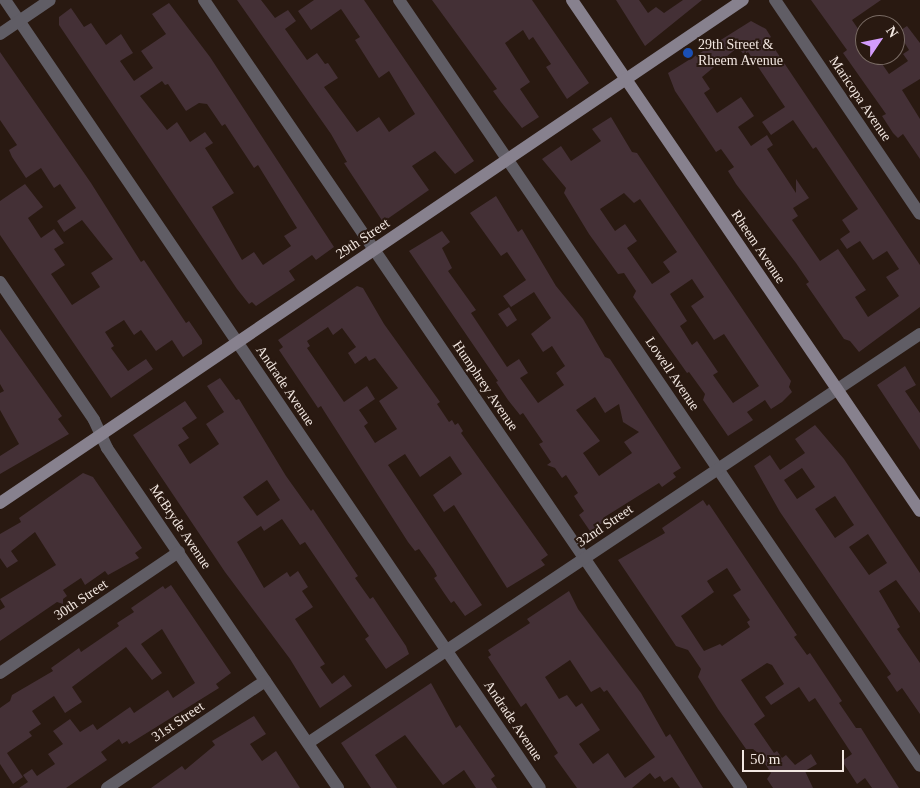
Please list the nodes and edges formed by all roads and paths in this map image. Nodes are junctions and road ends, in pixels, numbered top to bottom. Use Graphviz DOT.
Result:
graph roads {
  1 [pos="6,0"];
  2 [pos="50,0"];
  3 [pos="204,0"];
  4 [pos="399,0"];
  5 [pos="572,0"];
  6 [pos="743,0"];
  7 [pos="776,0"];
  8 [pos="20,21"];
  9 [pos="0,34"];
  10 [pos="626,79"];
  11 [pos="508,160"];
  12 [pos="920,214"];
  13 [pos="374,250"];
  14 [pos="0,282"];
  15 [pos="920,334"];
  16 [pos="237,343"];
  17 [pos="836,388"];
  18 [pos="102,436"];
  19 [pos="718,468"];
  20 [pos="0,503"];
  21 [pos="920,511"];
  22 [pos="179,552"];
  23 [pos="584,558"];
  24 [pos="447,651"];
  25 [pos="0,673"];
  26 [pos="265,681"];
  27 [pos="308,744"];
  28 [pos="920,766"];
  29 [pos="107,788"];
  30 [pos="338,788"];
  31 [pos="540,788"];
  32 [pos="740,788"];
  1 -- 8 [label="street, Andrade Avenue"];
  2 -- 8 [label="street"];
  3 -- 13 [label="street, Humphrey Avenue"];
  4 -- 11 [label="street, Lowell Avenue"];
  5 -- 10 [label="street, Rheem Avenue"];
  6 -- 10 [label="street, 29th Street"];
  7 -- 12 [label="street, Maricopa Avenue"];
  8 -- 9 [label="street"];
  8 -- 16 [label="street, Andrade Avenue"];
  10 -- 11 [label="street, 29th Street"];
  10 -- 17 [label="street, Rheem Avenue"];
  11 -- 13 [label="street, 29th Street"];
  11 -- 19 [label="street, Lowell Avenue"];
  13 -- 16 [label="street, 29th Street"];
  13 -- 23 [label="street, Humphrey Avenue"];
  14 -- 18 [label="street, McBryde Avenue"];
  15 -- 17 [label="street, 32nd Street"];
  16 -- 18 [label="street, 29th Street"];
  16 -- 24 [label="street, Andrade Avenue"];
  17 -- 19 [label="street, 32nd Street"];
  17 -- 21 [label="street, Rheem Avenue"];
  18 -- 20 [label="street, 29th Street"];
  18 -- 22 [label="street, McBryde Avenue"];
  19 -- 23 [label="street, 32nd Street"];
  19 -- 28 [label="street, Lowell Avenue"];
  22 -- 25 [label="street, 30th Street"];
  22 -- 26 [label="street, McBryde Avenue"];
  23 -- 24 [label="street, 32nd Street"];
  23 -- 32 [label="street, Humphrey Avenue"];
  24 -- 27 [label="street, 32nd Street"];
  24 -- 31 [label="street, Andrade Avenue"];
  26 -- 27 [label="street, McBryde Avenue"];
  26 -- 29 [label="street, 31st Street"];
  27 -- 30 [label="street, McBryde Avenue"];
}
